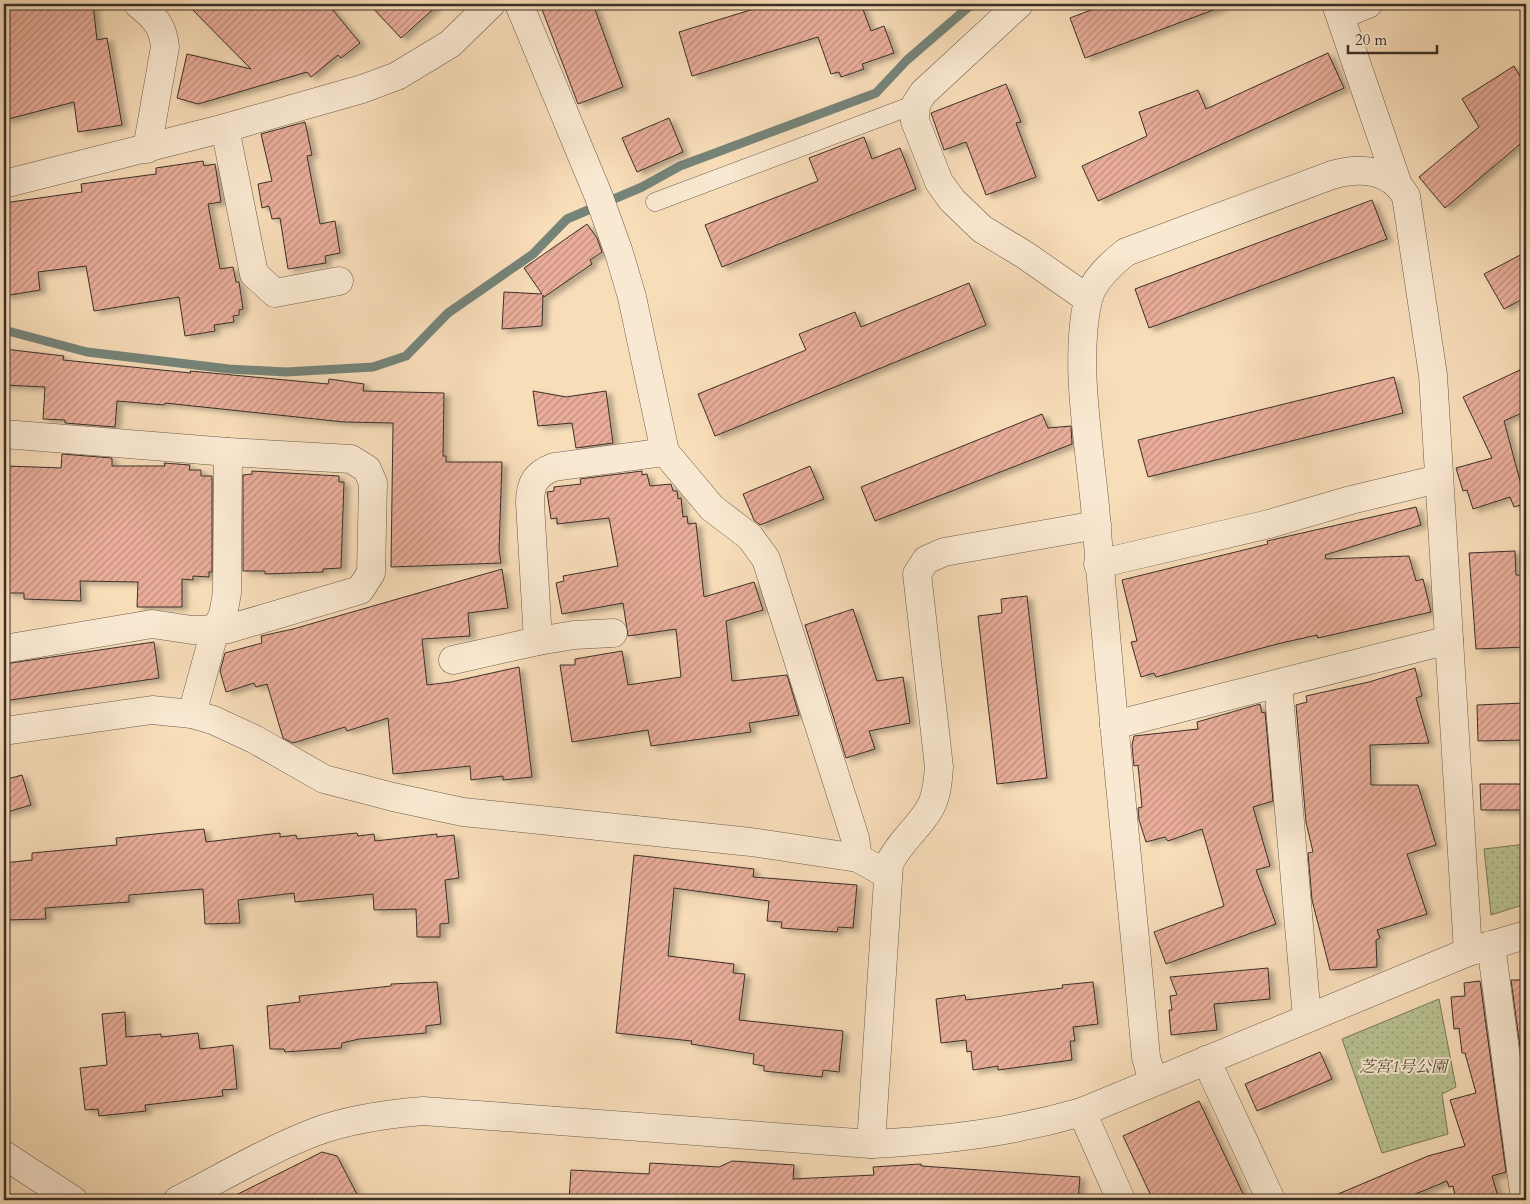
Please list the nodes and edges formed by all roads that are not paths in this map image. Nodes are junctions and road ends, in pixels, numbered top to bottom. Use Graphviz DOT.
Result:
graph roads {
  1 [pos="138,4"];
  2 [pos="491,4"];
  3 [pos="519,4"];
  4 [pos="1018,4"];
  5 [pos="1368,4"];
  6 [pos="1339,9"];
  7 [pos="916,104"];
  8 [pos="225,128"];
  9 [pos="147,149"];
  10 [pos="1396,182"];
  11 [pos="4,184"];
  12 [pos="655,202"];
  13 [pos="339,281"];
  14 [pos="1088,299"];
  15 [pos="4,434"];
  16 [pos="228,452"];
  17 [pos="665,452"];
  18 [pos="1438,479"];
  19 [pos="1096,525"];
  20 [pos="1098,564"];
  21 [pos="215,630"];
  22 [pos="613,633"];
  23 [pos="1449,640"];
  24 [pos="538,641"];
  25 [pos="4,649"];
  26 [pos="454,660"];
  27 [pos="1278,684"];
  28 [pos="192,714"];
  29 [pos="1114,725"];
  30 [pos="4,731"];
  31 [pos="858,858"];
  32 [pos="888,875"];
  33 [pos="1526,935"];
  34 [pos="1479,949"];
  35 [pos="1307,1018"];
  36 [pos="1206,1060"];
  37 [pos="1153,1082"];
  38 [pos="1082,1112"];
  39 [pos="871,1144"];
  40 [pos="4,1155"];
  41 [pos="73,1200"];
  42 [pos="178,1200"];
  43 [pos="1121,1200"];
  44 [pos="1271,1200"];
  45 [pos="1525,1200"];
  1 -- 9 [label="street"];
  2 -- 8 [label="street"];
  3 -- 17 [label="street"];
  4 -- 7 [label="street"];
  5 -- 6 [label="street"];
  6 -- 10 [label="street"];
  7 -- 12 [label="lane"];
  7 -- 14 [label="street"];
  8 -- 9 [label="street"];
  8 -- 13 [label="street"];
  9 -- 11 [label="street"];
  10 -- 14 [label="street"];
  10 -- 18 [label="street"];
  14 -- 19 [label="street"];
  15 -- 16 [label="street"];
  16 -- 21 [label="street"];
  16 -- 21 [label="street"];
  17 -- 24 [label="street"];
  17 -- 31 [label="street"];
  18 -- 20 [label="street"];
  18 -- 23 [label="street"];
  19 -- 20 [label="street"];
  19 -- 32 [label="street"];
  20 -- 29 [label="street"];
  21 -- 25 [label="street"];
  21 -- 28 [label="street"];
  22 -- 24 [label="street"];
  23 -- 27 [label="street"];
  23 -- 34 [label="street"];
  24 -- 26 [label="street"];
  27 -- 29 [label="street"];
  27 -- 35 [label="street"];
  28 -- 30 [label="street"];
  28 -- 31 [label="street"];
  29 -- 37 [label="street"];
  31 -- 32 [label="street"];
  32 -- 39 [label="street"];
  33 -- 34 [label="street"];
  34 -- 35 [label="street"];
  34 -- 45 [label="street"];
  35 -- 36 [label="street"];
  36 -- 37 [label="street"];
  36 -- 44 [label="street"];
  37 -- 38 [label="street"];
  38 -- 39 [label="street"];
  38 -- 43 [label="street"];
  39 -- 42 [label="street"];
  40 -- 41 [label="street"];
}
